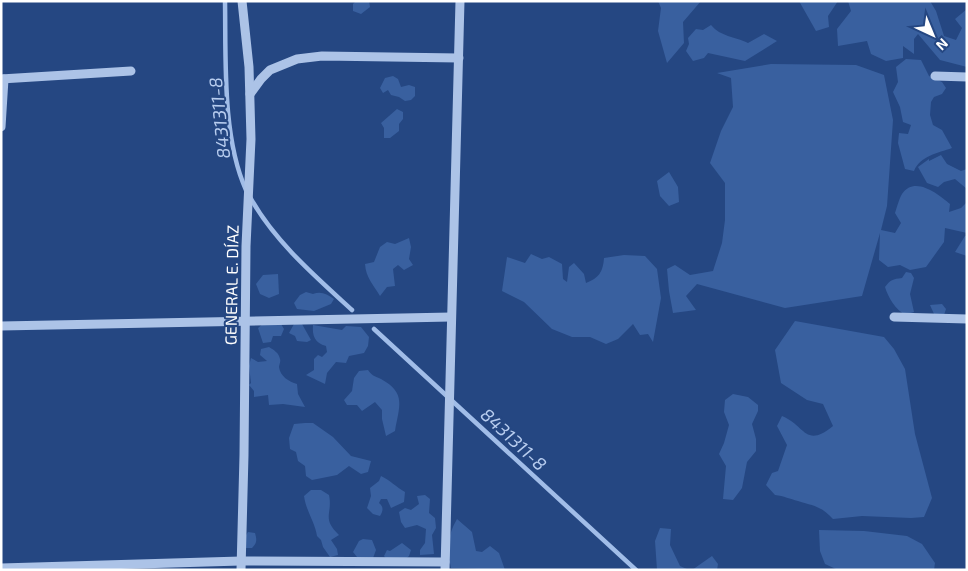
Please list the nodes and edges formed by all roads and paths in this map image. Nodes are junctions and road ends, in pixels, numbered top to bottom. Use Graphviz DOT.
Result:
graph roads {
  1 [pos="242,1"];
  2 [pos="460,1"];
  3 [pos="459,58"];
  4 [pos="130,71"];
  5 [pos="935,76"];
  6 [pos="967,77"];
  7 [pos="2,79"];
  8 [pos="250,94"];
  9 [pos="1,127"];
  10 [pos="451,317"];
  11 [pos="894,317"];
  12 [pos="967,319"];
  13 [pos="245,321"];
  14 [pos="1,326"];
  15 [pos="241,566"];
  16 [pos="445,566"];
  17 [pos="1,568"];
  1 -- 8 [label="street, GENERAL E. DÍAZ"];
  2 -- 3 [label="street"];
  3 -- 8 [label="street"];
  3 -- 10 [label="street"];
  4 -- 7 [label="street"];
  5 -- 6 [label="street"];
  7 -- 9 [label="street"];
  8 -- 13 [label="street, GENERAL E. DÍAZ"];
  10 -- 13 [label="street"];
  10 -- 16 [label="street"];
  11 -- 12 [label="street"];
  13 -- 14 [label="street"];
  13 -- 15 [label="street, GENERAL E. DÍAZ"];
  15 -- 16 [label="street"];
  15 -- 17 [label="street"];
}
